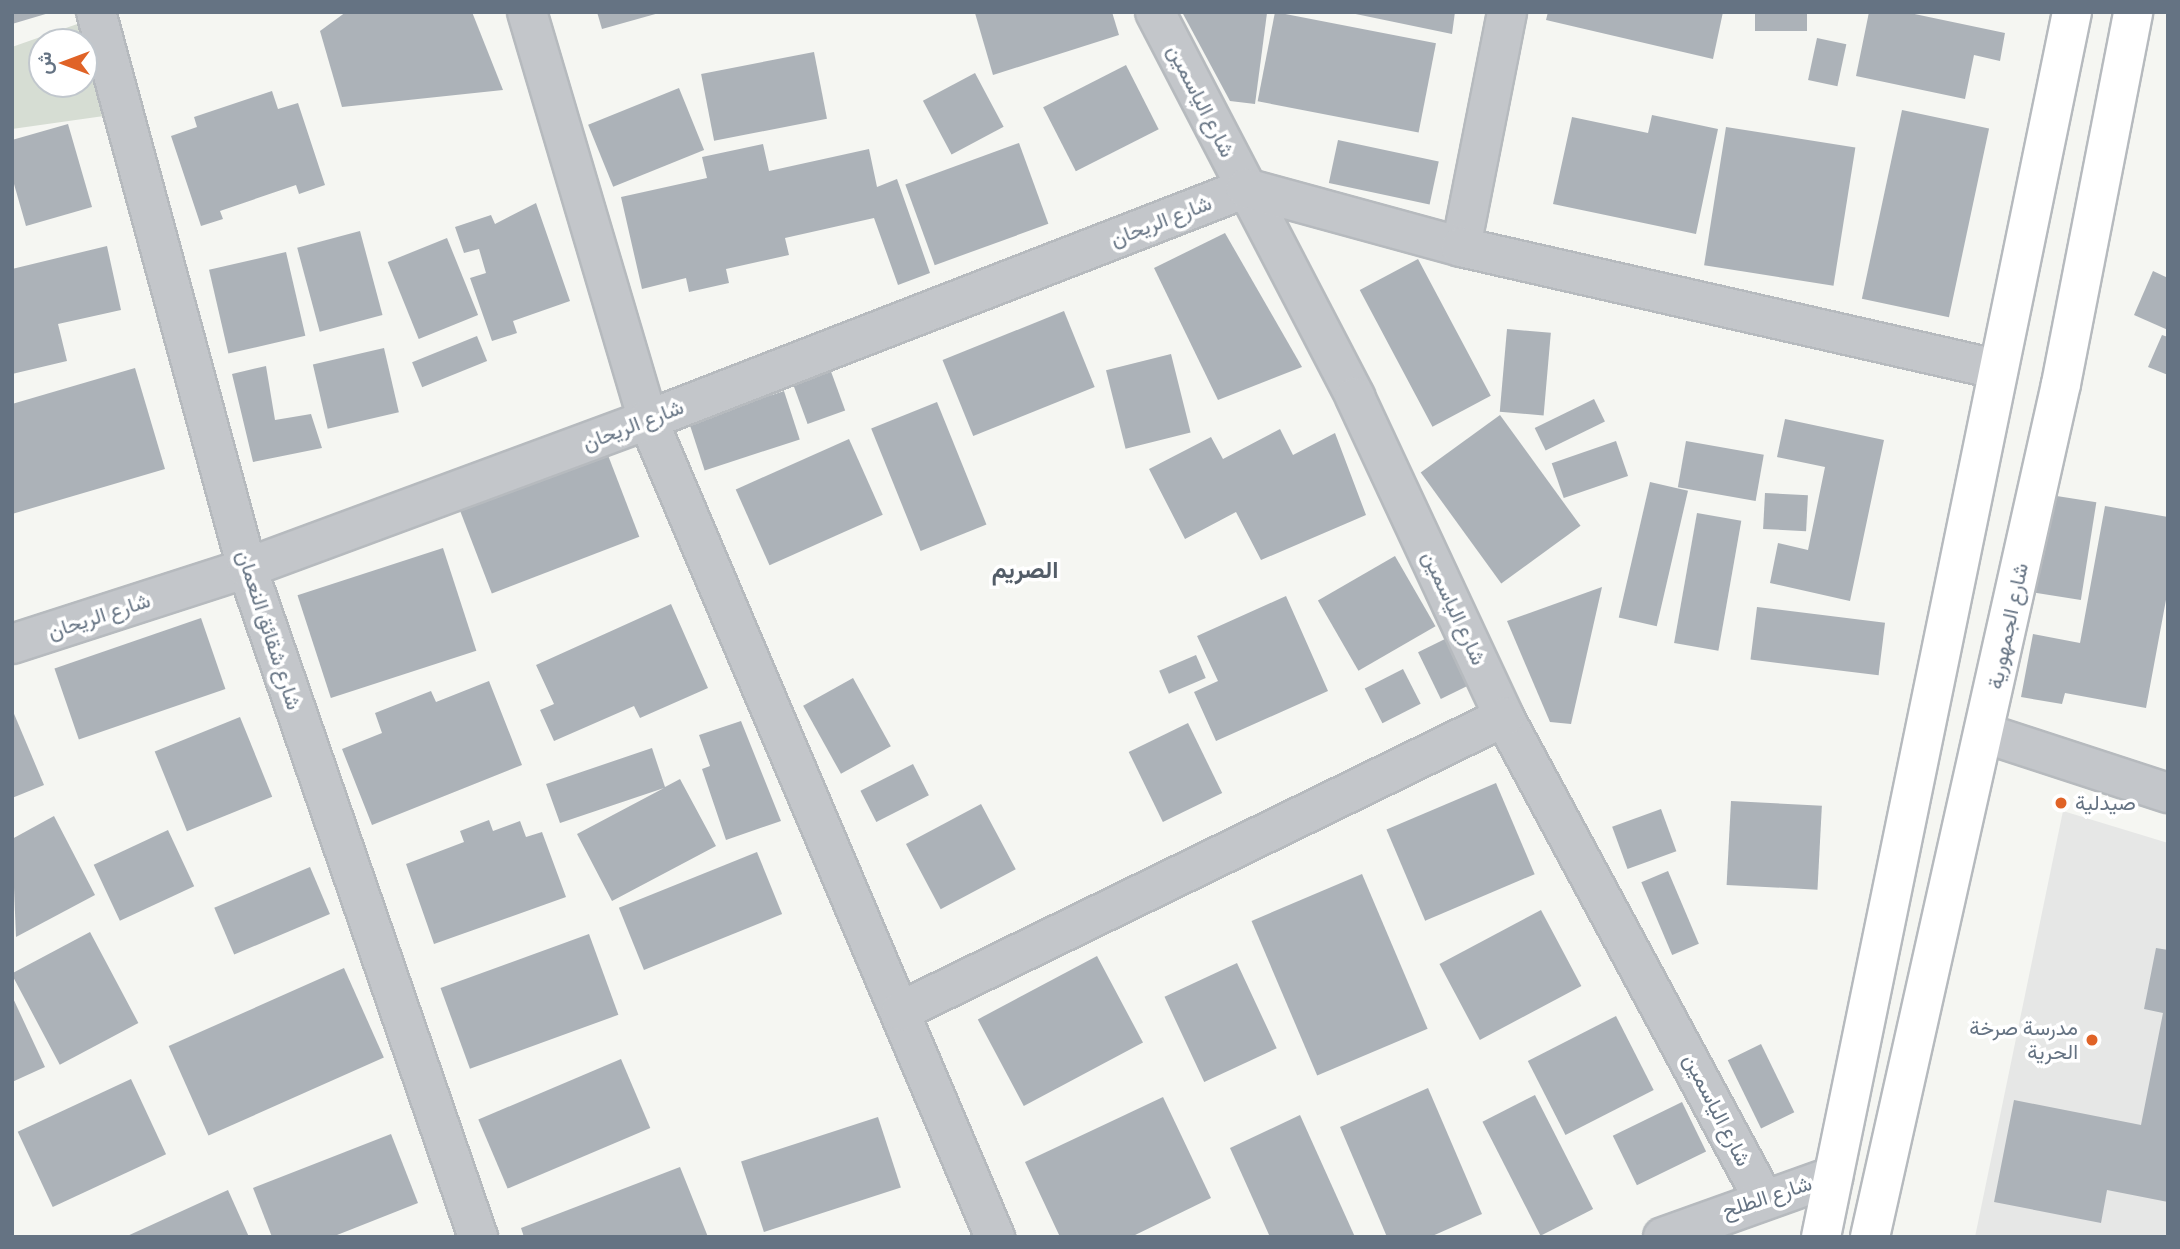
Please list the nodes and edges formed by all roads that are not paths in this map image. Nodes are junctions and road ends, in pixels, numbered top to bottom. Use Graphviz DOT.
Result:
graph roads {
  1 [pos="96,12"];
  2 [pos="527,12"];
  3 [pos="1156,12"];
  4 [pos="1507,12"];
  5 [pos="2073,12"];
  6 [pos="2133,12"];
  7 [pos="1246,188"];
  8 [pos="1461,247"];
  9 [pos="1996,369"];
  10 [pos="648,420"];
  11 [pos="247,568"];
  12 [pos="12,644"];
  13 [pos="1504,717"];
  14 [pos="1984,733"];
  15 [pos="2168,793"];
  16 [pos="901,1011"];
  17 [pos="1833,1175"];
  18 [pos="1763,1198"];
  19 [pos="478,1237"];
  20 [pos="995,1237"];
  21 [pos="1662,1237"];
  22 [pos="1821,1237"];
  23 [pos="1870,1237"];
  1 -- 11 [label="street, شارع شقائق النعمان"];
  2 -- 10 [label="street"];
  3 -- 7 [label="street, شارع الياسمين"];
  4 -- 8 [label="street"];
  5 -- 9 [label="main road"];
  6 -- 14 [label="main road, شارع الجمهورية"];
  7 -- 8 [label="street"];
  7 -- 10 [label="street, شارع الريحان"];
  7 -- 13 [label="street, شارع الياسمين"];
  8 -- 9 [label="street"];
  9 -- 17 [label="main road"];
  10 -- 11 [label="street, شارع الريحان"];
  10 -- 16 [label="street"];
  11 -- 12 [label="street, شارع الريحان"];
  11 -- 19 [label="street, شارع شقائق النعمان"];
  13 -- 16 [label="street"];
  13 -- 18 [label="street, شارع الياسمين"];
  14 -- 15 [label="street"];
  14 -- 23 [label="main road, شارع الجمهورية"];
  16 -- 20 [label="street"];
  17 -- 18 [label="street, شارع الطلح"];
  17 -- 22 [label="main road"];
  18 -- 21 [label="street, شارع الطلح"];
}
